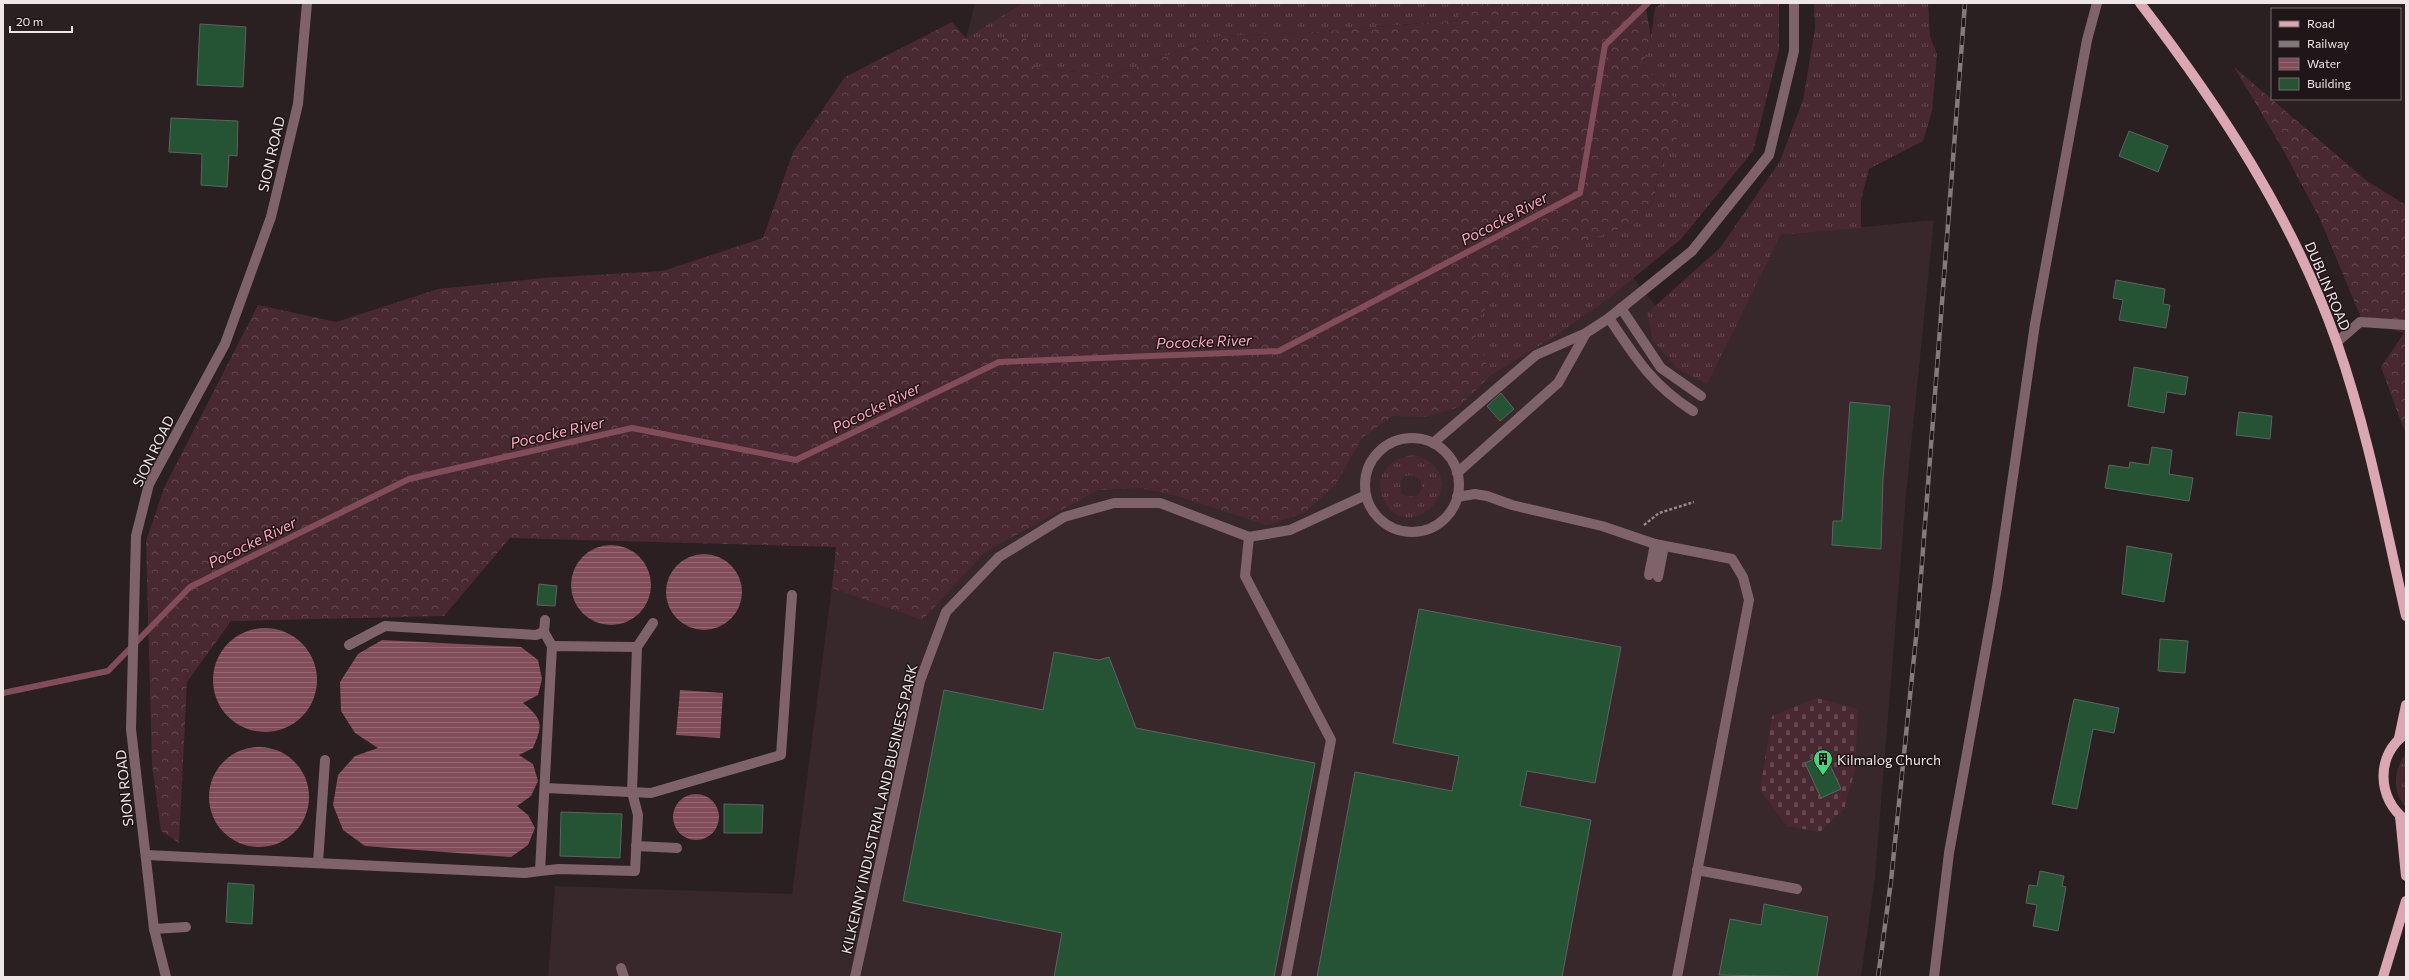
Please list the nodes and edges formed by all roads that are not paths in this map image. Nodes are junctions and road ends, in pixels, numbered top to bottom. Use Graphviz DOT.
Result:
graph roads {
  1 [pos="307,3"];
  2 [pos="1794,3"];
  3 [pos="2097,3"];
  4 [pos="2140,3"];
  5 [pos="1621,308"];
  6 [pos="1609,318"];
  7 [pos="2406,325"];
  8 [pos="1586,333"];
  9 [pos="2337,342"];
  10 [pos="1701,396"];
  11 [pos="1693,410"];
  12 [pos="1433,443"];
  13 [pos="1457,473"];
  14 [pos="1366,495"];
  15 [pos="1457,497"];
  16 [pos="1250,537"];
  17 [pos="1659,545"];
  18 [pos="1653,576"];
  19 [pos="792,595"];
  20 [pos="2406,616"];
  21 [pos="545,620"];
  22 [pos="653,623"];
  23 [pos="544,632"];
  24 [pos="349,645"];
  25 [pos="552,646"];
  26 [pos="637,647"];
  27 [pos="2406,705"];
  28 [pos="2403,736"];
  29 [pos="325,760"];
  30 [pos="545,788"];
  31 [pos="632,792"];
  32 [pos="2403,818"];
  33 [pos="636,846"];
  34 [pos="677,848"];
  35 [pos="146,855"];
  36 [pos="318,864"];
  37 [pos="1697,870"];
  38 [pos="540,871"];
  39 [pos="2406,876"];
  40 [pos="1797,889"];
  41 [pos="2406,901"];
  42 [pos="186,927"];
  43 [pos="154,930"];
  44 [pos="166,977"];
  45 [pos="855,977"];
  46 [pos="1286,977"];
  47 [pos="1677,977"];
  48 [pos="1934,977"];
  49 [pos="2383,977"];
  1 -- 35 [label="street, SION ROAD"];
  2 -- 5 [label="street"];
  3 -- 48 [label="street"];
  4 -- 9 [label="main road, DUBLIN ROAD"];
  5 -- 6 [label="street"];
  5 -- 10 [label="street"];
  6 -- 8 [label="street"];
  6 -- 11 [label="street"];
  7 -- 9 [label="street"];
  8 -- 12 [label="street"];
  8 -- 13 [label="street"];
  9 -- 20 [label="main road, DUBLIN ROAD"];
  12 -- 13 [label="street"];
  12 -- 14 [label="street"];
  13 -- 15 [label="street"];
  14 -- 15 [label="street"];
  14 -- 16 [label="street"];
  15 -- 17 [label="street"];
  16 -- 45 [label="street, KILKENNY INDUSTRIAL AND BUSINESS PARK"];
  16 -- 46 [label="street"];
  17 -- 18 [label="street"];
  17 -- 37 [label="street"];
  19 -- 31 [label="street"];
  21 -- 23 [label="street"];
  22 -- 26 [label="street"];
  23 -- 24 [label="street"];
  23 -- 25 [label="street"];
  25 -- 26 [label="street"];
  25 -- 30 [label="street"];
  26 -- 31 [label="street"];
  27 -- 28 [label="main road"];
  28 -- 32 [label="main road"];
  29 -- 36 [label="street"];
  30 -- 31 [label="street"];
  30 -- 38 [label="street"];
  31 -- 33 [label="street"];
  32 -- 39 [label="main road"];
  33 -- 34 [label="street"];
  33 -- 38 [label="street"];
  35 -- 36 [label="street"];
  35 -- 43 [label="street, SION ROAD"];
  36 -- 38 [label="street"];
  37 -- 40 [label="street"];
  37 -- 47 [label="street"];
  41 -- 49 [label="main road"];
  42 -- 43 [label="street"];
  43 -- 44 [label="street, SION ROAD"];
}
